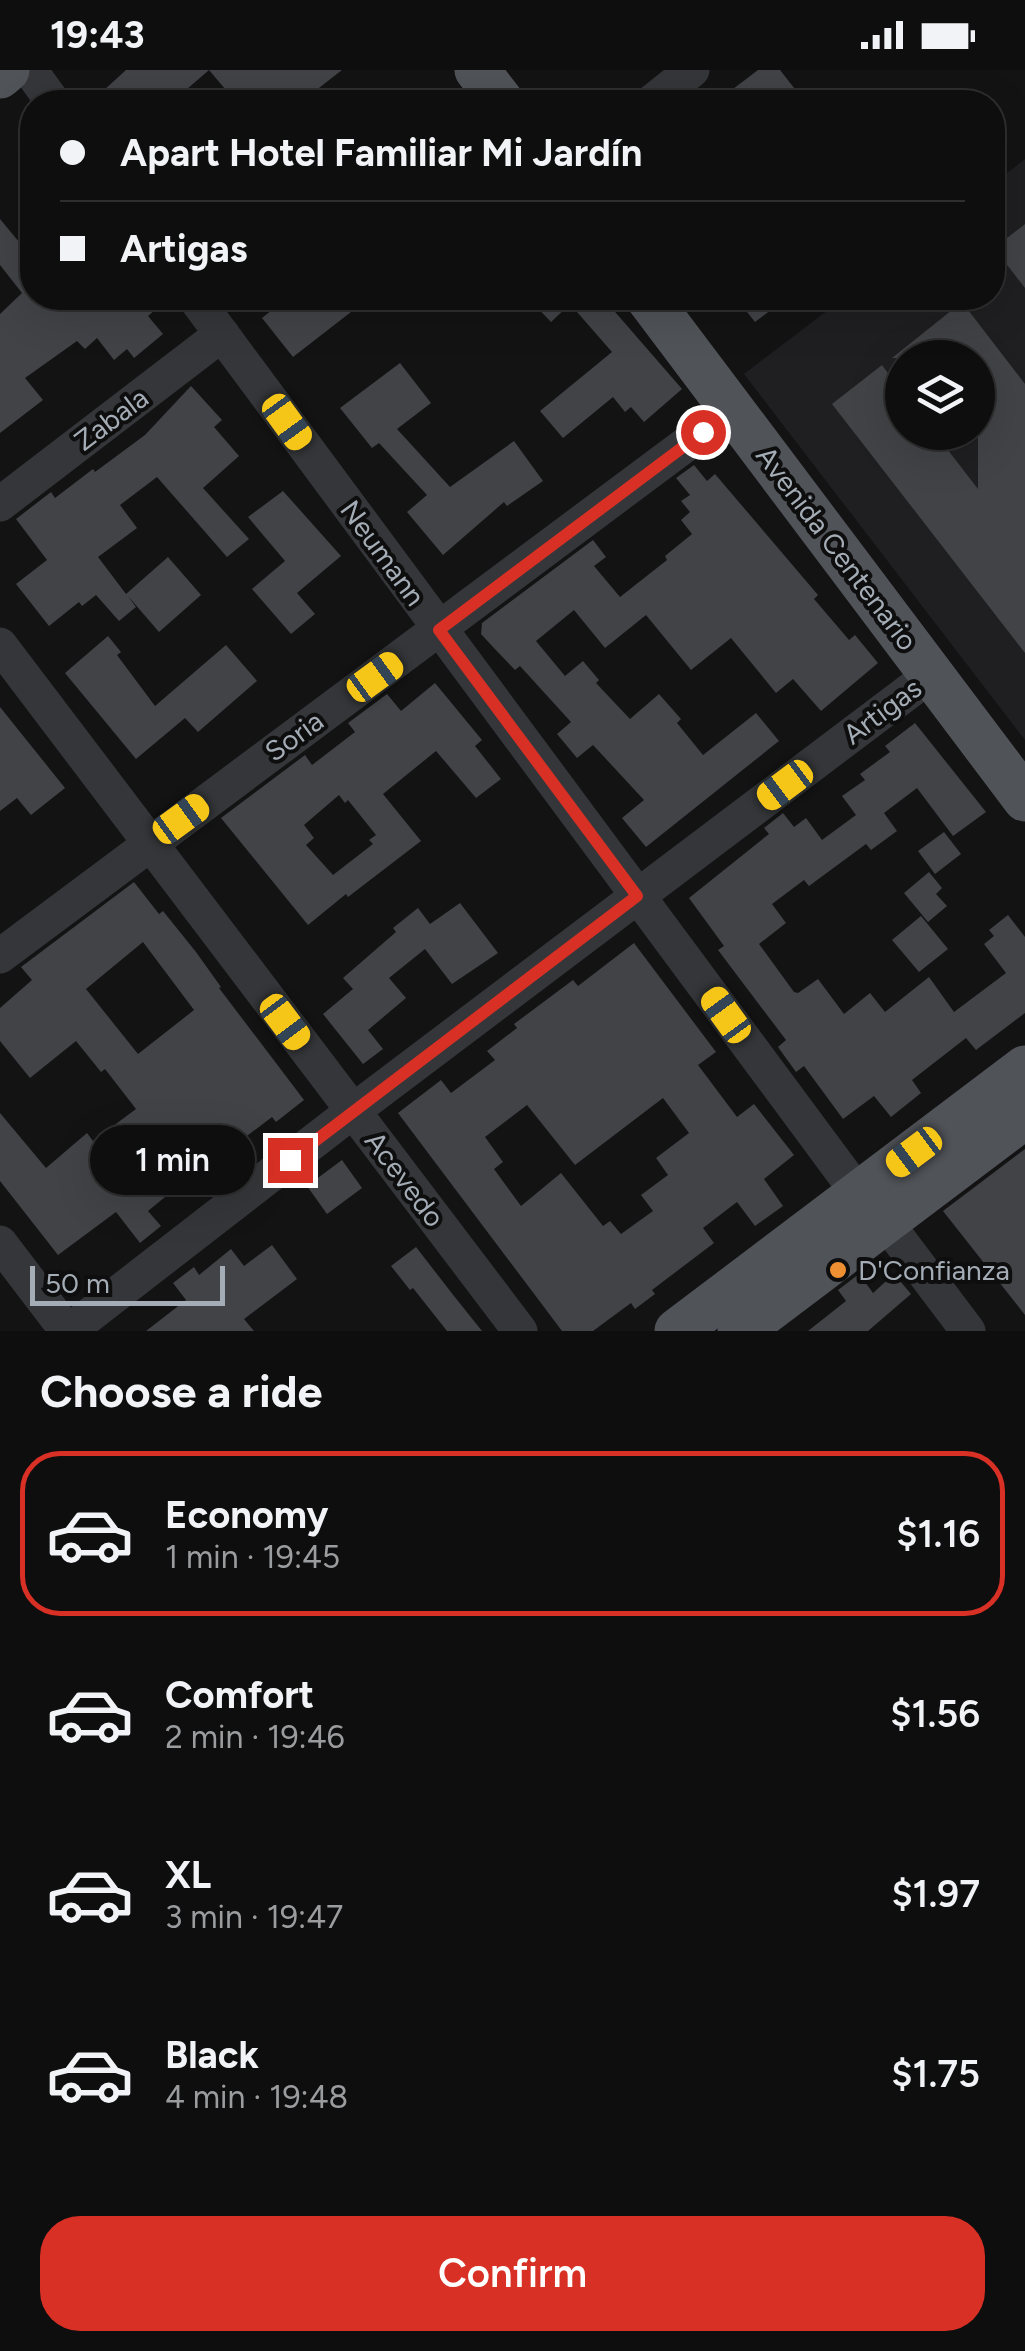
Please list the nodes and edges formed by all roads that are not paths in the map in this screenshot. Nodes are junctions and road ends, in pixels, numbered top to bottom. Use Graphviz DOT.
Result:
graph roads {
  1 [pos="8,70"];
  2 [pos="477,70"];
  3 [pos="692,70"];
  4 [pos="0,76"];
  5 [pos="493,90"];
  6 [pos="667,90"];
  7 [pos="205,310"];
  8 [pos="657,310"];
  9 [pos="222,334"];
  10 [pos="732,410"];
  11 [pos="0,504"];
  12 [pos="439,630"];
  13 [pos="0,645"];
  14 [pos="932,674"];
  15 [pos="1025,799"];
  16 [pos="149,843"];
  17 [pos="637,896"];
  18 [pos="0,956"];
  19 [pos="1025,1068"];
  20 [pos="353,1111"];
  21 [pos="1025,1116"];
  22 [pos="872,1207"];
  23 [pos="0,1242"];
  24 [pos="68,1331"];
  25 [pos="520,1331"];
  26 [pos="677,1331"];
  27 [pos="740,1331"];
  28 [pos="968,1331"];
  1 -- 4 [label="main road"];
  2 -- 5 [label="main road"];
  3 -- 6 [label="street"];
  7 -- 9 [label="street, Neumann"];
  8 -- 10 [label="main road, Avenida Centenario"];
  9 -- 11 [label="street, Zabala"];
  9 -- 12 [label="street, Neumann"];
  10 -- 12 [label="street, Soria"];
  10 -- 14 [label="main road, Avenida Centenario"];
  12 -- 16 [label="street, Soria"];
  12 -- 17 [label="street, Neumann"];
  13 -- 16 [label="street, Acevedo"];
  14 -- 15 [label="main road, Avenida Centenario"];
  14 -- 17 [label="street, Artigas"];
  16 -- 18 [label="street, Soria"];
  16 -- 20 [label="street, Acevedo"];
  17 -- 20 [label="street, Artigas"];
  17 -- 22 [label="street, Neumann"];
  19 -- 22 [label="main road"];
  20 -- 24 [label="street, Artigas"];
  20 -- 25 [label="street, Acevedo"];
  21 -- 22 [label="main road"];
  22 -- 26 [label="main road"];
  22 -- 27 [label="main road"];
  22 -- 28 [label="street, Neumann"];
  23 -- 24 [label="street"];
}
